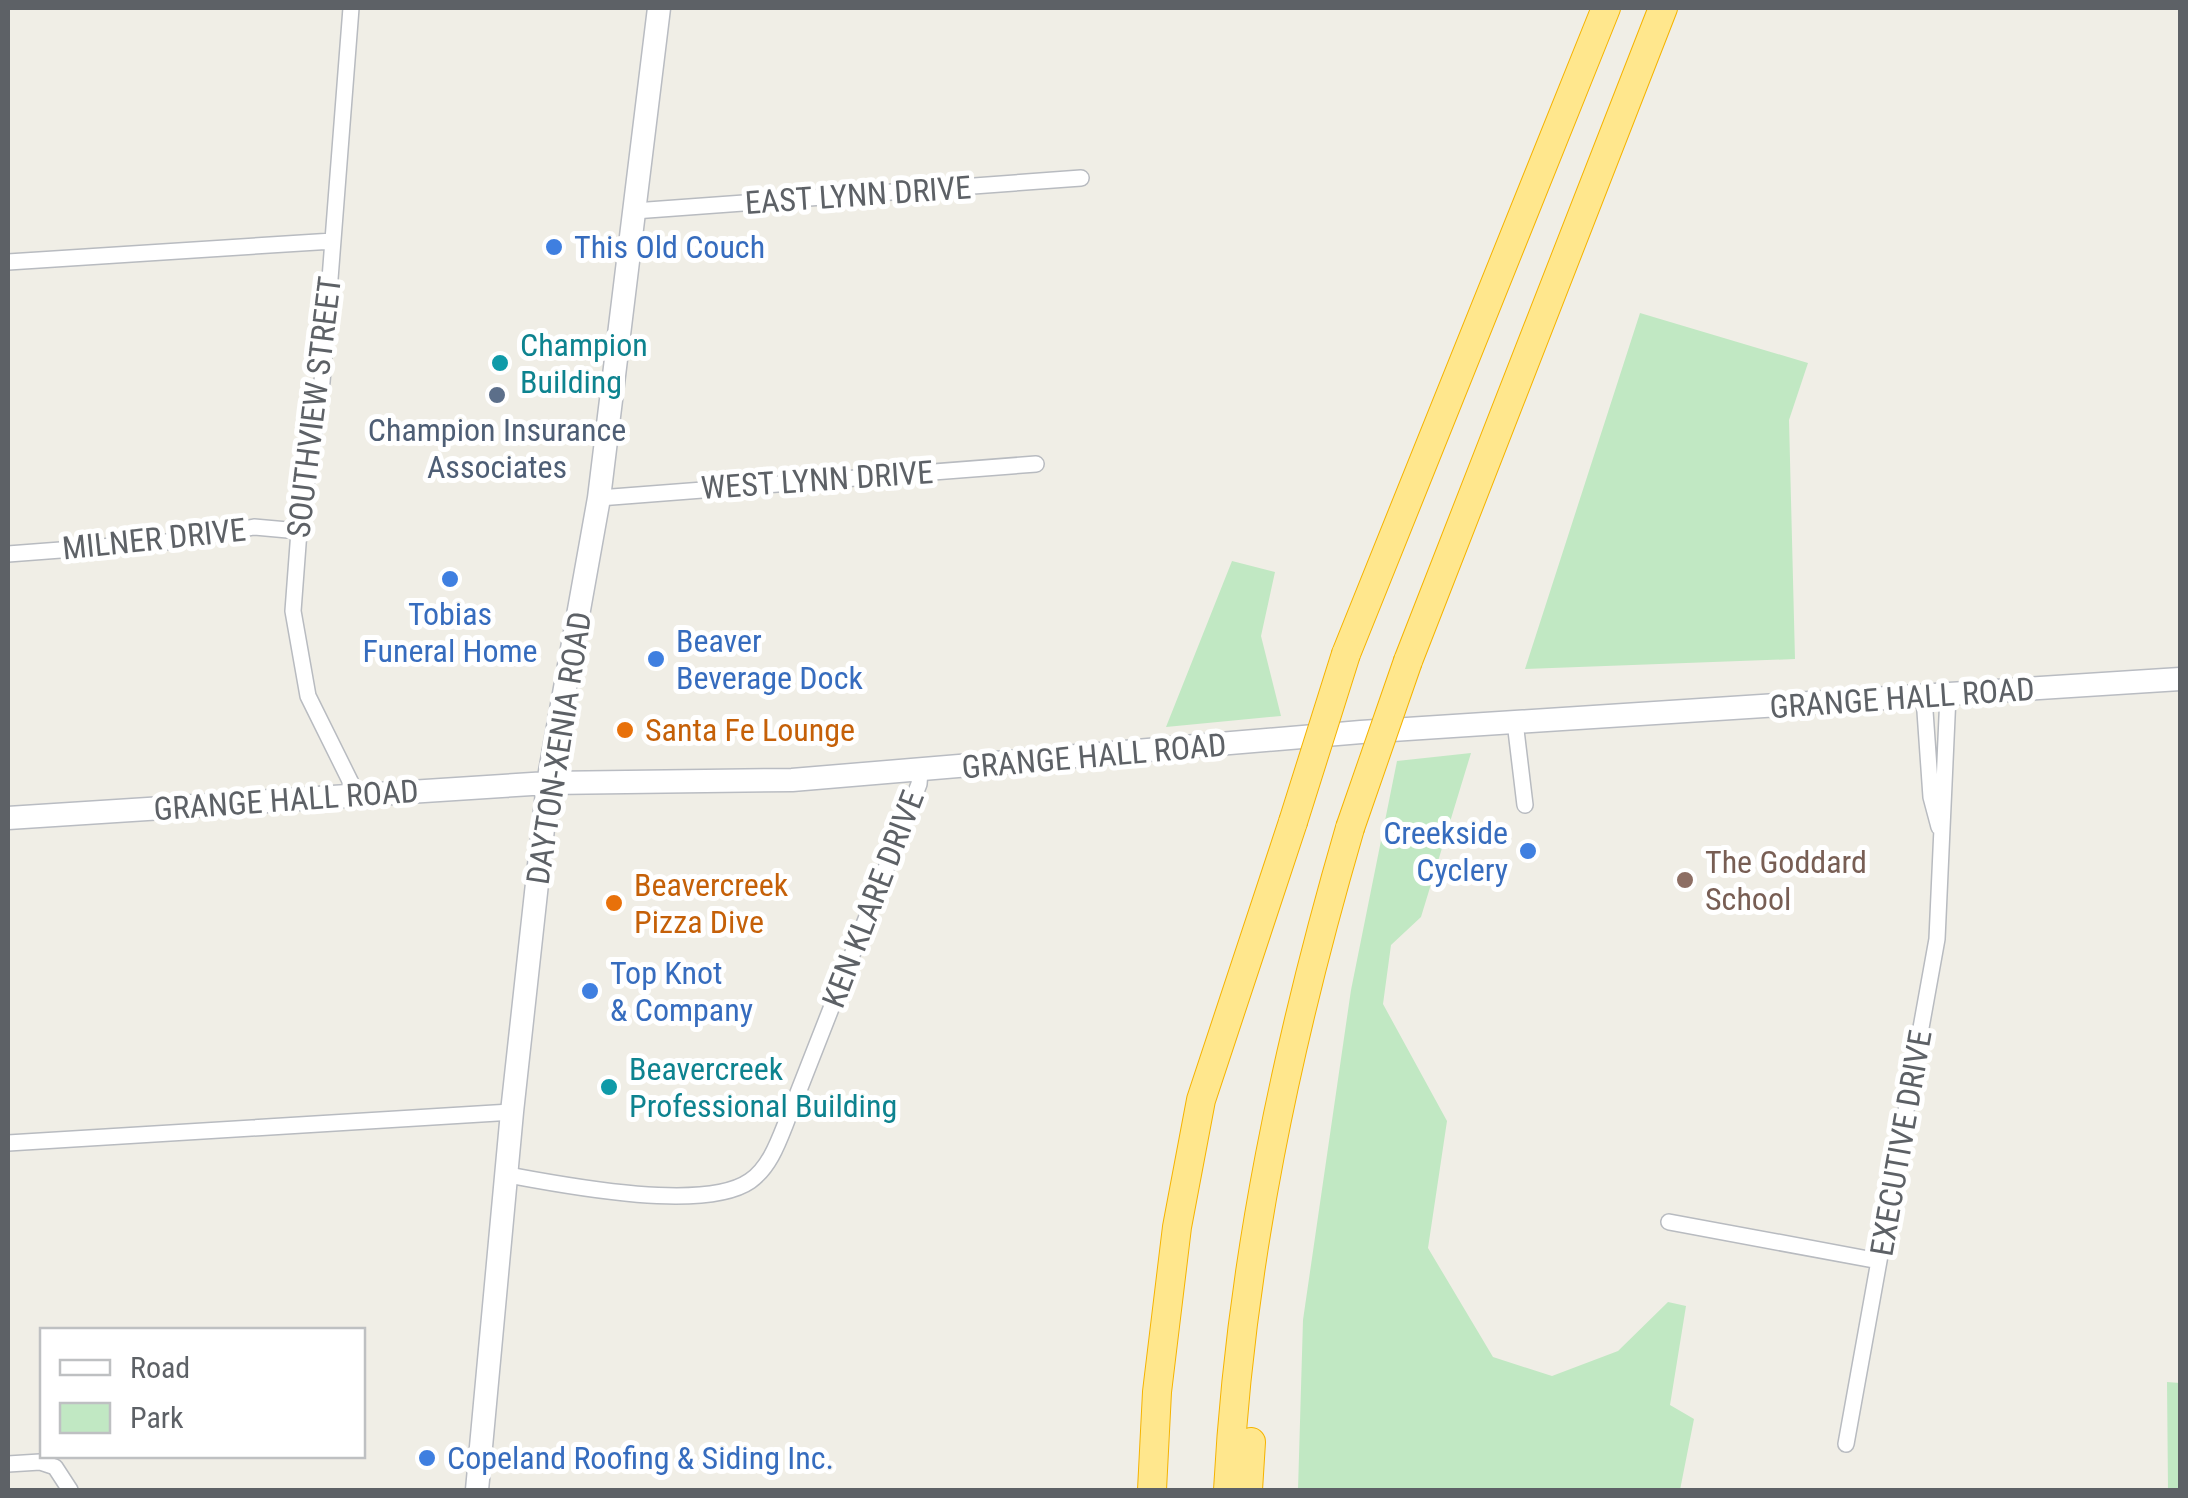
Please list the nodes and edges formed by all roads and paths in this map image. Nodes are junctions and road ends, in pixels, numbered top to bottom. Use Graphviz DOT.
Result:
graph roads {
  1 [pos="352,8"];
  2 [pos="659,8"];
  3 [pos="1606,8"];
  4 [pos="1663,8"];
  5 [pos="1081,178"];
  6 [pos="634,211"];
  7 [pos="332,242"];
  8 [pos="8,262"];
  9 [pos="1036,464"];
  10 [pos="599,498"];
  11 [pos="300,531"];
  12 [pos="8,554"];
  13 [pos="2180,680"];
  14 [pos="1936,696"];
  15 [pos="1516,722"];
  16 [pos="920,772"];
  17 [pos="548,783"];
  18 [pos="357,795"];
  19 [pos="1525,805"];
  20 [pos="8,818"];
  21 [pos="1943,841"];
  22 [pos="1322,924"];
  23 [pos="1256,934"];
  24 [pos="512,1112"];
  25 [pos="8,1142"];
  26 [pos="508,1175"];
  27 [pos="1669,1222"];
  28 [pos="1880,1260"];
  29 [pos="1846,1444"];
  30 [pos="8,1464"];
  31 [pos="70,1490"];
  32 [pos="478,1490"];
  33 [pos="1152,1490"];
  34 [pos="1166,1490"];
  35 [pos="1228,1490"];
  36 [pos="1248,1490"];
  1 -- 7 [label="street, SOUTHVIEW STREET"];
  2 -- 6 [label="main road, DAYTON-XENIA ROAD"];
  3 -- 23 [label="highway, bridge"];
  4 -- 22 [label="highway, bridge"];
  5 -- 6 [label="street, EAST LYNN DRIVE"];
  6 -- 10 [label="main road, DAYTON-XENIA ROAD"];
  7 -- 8 [label="street"];
  7 -- 11 [label="street, SOUTHVIEW STREET"];
  9 -- 10 [label="street, WEST LYNN DRIVE"];
  10 -- 17 [label="main road, DAYTON-XENIA ROAD"];
  11 -- 12 [label="street, MILNER DRIVE"];
  11 -- 18 [label="street, SOUTHVIEW STREET"];
  13 -- 14 [label="main road, GRANGE HALL ROAD"];
  14 -- 15 [label="main road, GRANGE HALL ROAD"];
  14 -- 21 [label="street, EXECUTIVE DRIVE"];
  14 -- 21 [label="street, EXECUTIVE DRIVE"];
  15 -- 16 [label="main road, GRANGE HALL ROAD"];
  15 -- 19 [label="street"];
  16 -- 17 [label="main road, GRANGE HALL ROAD"];
  16 -- 26 [label="street, KEN KLARE DRIVE"];
  17 -- 18 [label="main road, GRANGE HALL ROAD"];
  17 -- 24 [label="main road, DAYTON-XENIA ROAD"];
  18 -- 20 [label="main road, GRANGE HALL ROAD"];
  21 -- 28 [label="street, EXECUTIVE DRIVE"];
  22 -- 35 [label="highway"];
  22 -- 36 [label="highway"];
  23 -- 33 [label="highway"];
  23 -- 34 [label="highway"];
  24 -- 25 [label="street"];
  24 -- 26 [label="main road, DAYTON-XENIA ROAD"];
  26 -- 32 [label="main road, DAYTON-XENIA ROAD"];
  27 -- 28 [label="street"];
  28 -- 29 [label="street, EXECUTIVE DRIVE"];
  30 -- 31 [label="street"];
}
